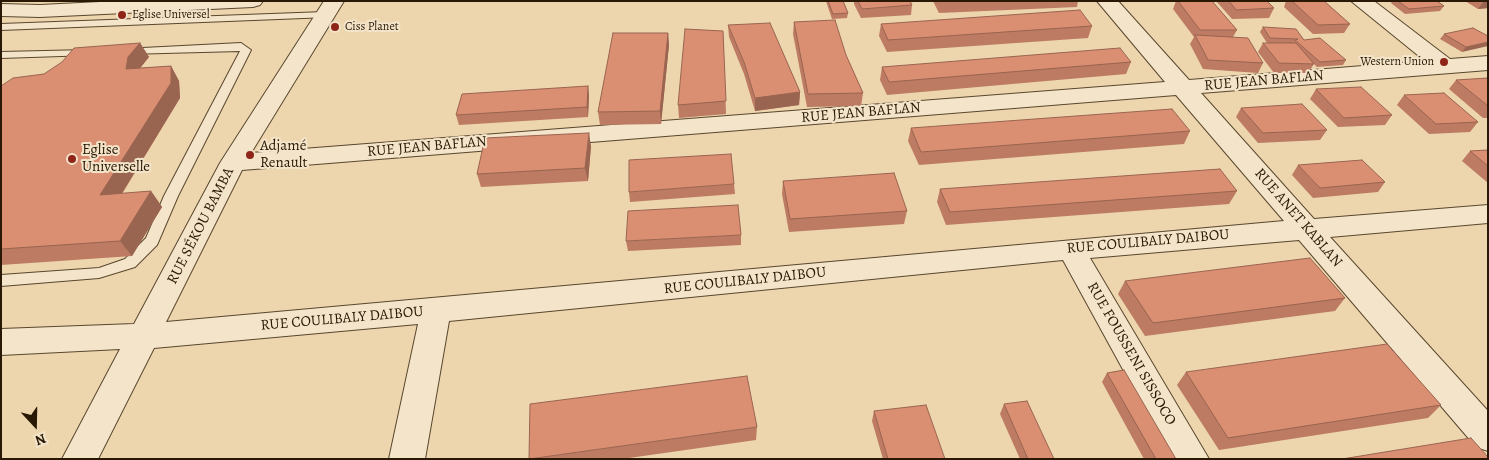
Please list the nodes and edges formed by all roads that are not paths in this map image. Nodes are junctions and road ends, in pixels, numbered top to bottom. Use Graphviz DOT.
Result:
graph roads {
  1 [pos="253,1"];
  2 [pos="1107,1"];
  3 [pos="1361,1"];
  4 [pos="329,8"];
  5 [pos="5,22"];
  6 [pos="1,36"];
  7 [pos="98,52"];
  8 [pos="118,52"];
  9 [pos="1,55"];
  10 [pos="1488,64"];
  11 [pos="1446,66"];
  12 [pos="1184,87"];
  13 [pos="234,163"];
  14 [pos="1488,214"];
  15 [pos="1306,228"];
  16 [pos="1071,249"];
  17 [pos="1,281"];
  18 [pos="436,311"];
  19 [pos="145,336"];
  20 [pos="1,342"];
  21 [pos="1488,436"];
  22 [pos="80,459"];
  23 [pos="407,459"];
  24 [pos="1191,459"];
  1 -- 5 [label="street"];
  2 -- 12 [label="street, RUE ANET KABLAN"];
  3 -- 11 [label="street"];
  4 -- 5 [label="lane"];
  4 -- 13 [label="street, RUE SÉKOU BAMBA"];
  5 -- 6 [label="lane"];
  7 -- 9 [label="lane"];
  8 -- 17 [label="lane"];
  10 -- 11 [label="street, RUE JEAN BAFLAN"];
  11 -- 12 [label="street, RUE JEAN BAFLAN"];
  12 -- 13 [label="street, RUE JEAN BAFLAN"];
  12 -- 15 [label="street, RUE ANET KABLAN"];
  13 -- 19 [label="street, RUE SÉKOU BAMBA"];
  14 -- 15 [label="street, RUE COULIBALY DAIBOU"];
  15 -- 16 [label="street, RUE COULIBALY DAIBOU"];
  15 -- 21 [label="street, RUE ANET KABLAN"];
  16 -- 18 [label="street, RUE COULIBALY DAIBOU"];
  16 -- 24 [label="street, RUE FOUSSENI SISSOCO"];
  18 -- 19 [label="street, RUE COULIBALY DAIBOU"];
  18 -- 23 [label="street"];
  19 -- 20 [label="street, RUE COULIBALY DAIBOU"];
  19 -- 22 [label="street, RUE SÉKOU BAMBA"];
}
